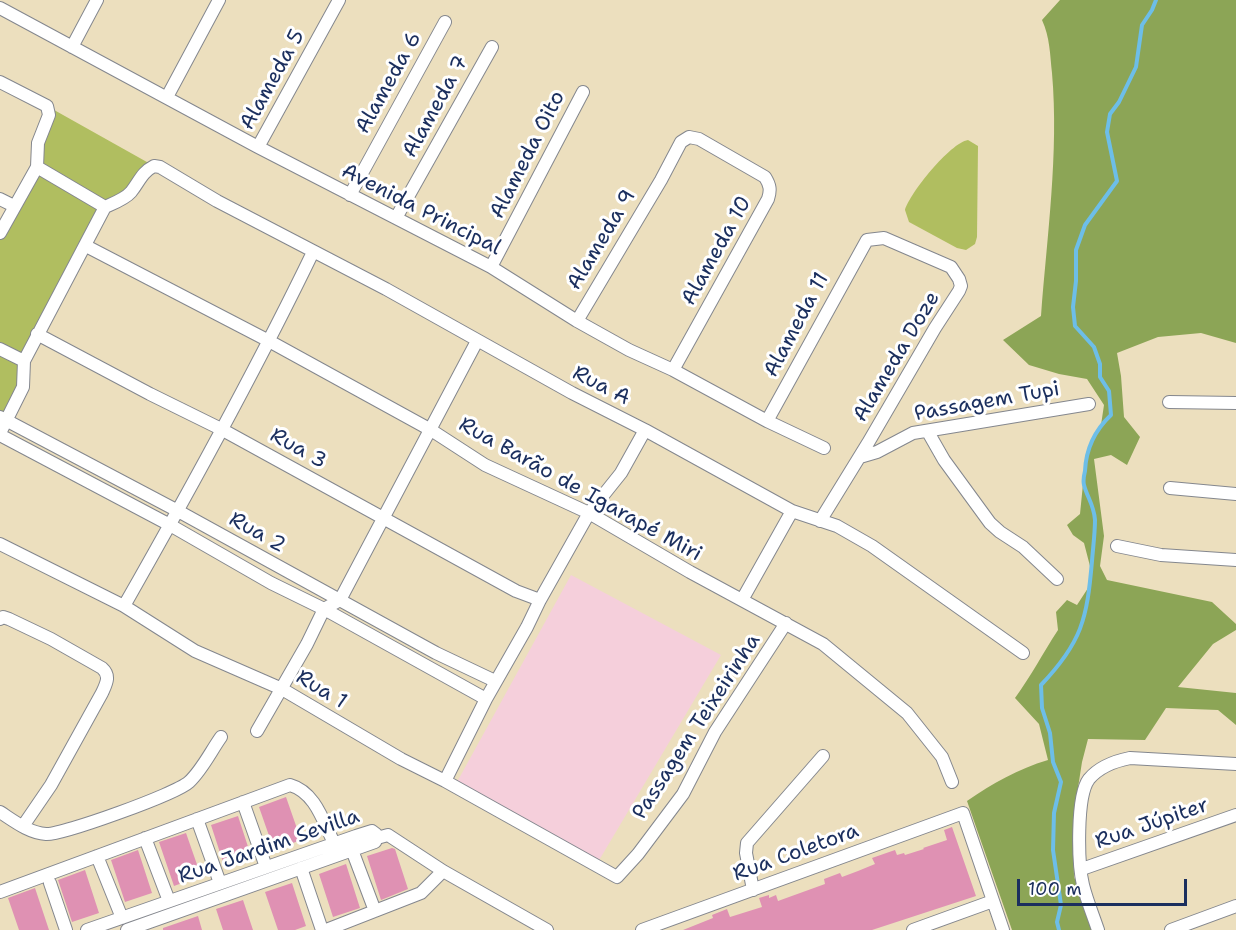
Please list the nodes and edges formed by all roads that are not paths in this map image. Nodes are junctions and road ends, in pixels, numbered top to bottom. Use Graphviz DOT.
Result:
graph roads {
  1 [pos="97,0"];
  2 [pos="219,0"];
  3 [pos="339,0"];
  4 [pos="0,8"];
  5 [pos="446,22"];
  6 [pos="72,46"];
  7 [pos="492,47"];
  8 [pos="0,82"];
  9 [pos="583,92"];
  10 [pos="167,97"];
  11 [pos="258,147"];
  12 [pos="37,167"];
  13 [pos="661,180"];
  14 [pos="350,195"];
  15 [pos="0,199"];
  16 [pos="14,206"];
  17 [pos="105,207"];
  18 [pos="396,219"];
  19 [pos="0,233"];
  20 [pos="86,246"];
  21 [pos="861,248"];
  22 [pos="313,252"];
  23 [pos="491,267"];
  24 [pos="577,321"];
  25 [pos="37,334"];
  26 [pos="269,341"];
  27 [pos="477,341"];
  28 [pos="0,349"];
  29 [pos="24,361"];
  30 [pos="673,370"];
  31 [pos="1169,402"];
  32 [pos="1236,403"];
  33 [pos="1089,404"];
  34 [pos="3,419"];
  35 [pos="767,421"];
  36 [pos="221,429"];
  37 [pos="431,430"];
  38 [pos="645,430"];
  39 [pos="928,432"];
  40 [pos="0,434"];
  41 [pos="824,448"];
  42 [pos="860,457"];
  43 [pos="1170,488"];
  44 [pos="1236,494"];
  45 [pos="178,511"];
  46 [pos="792,511"];
  47 [pos="589,513"];
  48 [pos="384,518"];
  49 [pos="819,521"];
  50 [pos="170,525"];
  51 [pos="0,544"];
  52 [pos="1117,546"];
  53 [pos="1236,560"];
  54 [pos="1057,579"];
  55 [pos="340,600"];
  56 [pos="540,600"];
  57 [pos="742,600"];
  58 [pos="124,606"];
  59 [pos="324,609"];
  60 [pos="0,619"];
  61 [pos="786,624"];
  62 [pos="1023,653"];
  63 [pos="495,681"];
  64 [pos="282,688"];
  65 [pos="486,699"];
  66 [pos="257,731"];
  67 [pos="221,736"];
  68 [pos="823,756"];
  69 [pos="1236,764"];
  70 [pos="445,781"];
  71 [pos="952,782"];
  72 [pos="243,802"];
  73 [pos="0,812"];
  74 [pos="1236,815"];
  75 [pos="197,819"];
  76 [pos="22,826"];
  77 [pos="145,838"];
  78 [pos="377,838"];
  79 [pos="329,849"];
  80 [pos="352,850"];
  81 [pos="97,856"];
  82 [pos="266,867"];
  83 [pos="301,868"];
  84 [pos="1082,869"];
  85 [pos="443,871"];
  86 [pos="617,877"];
  87 [pos="50,883"];
  88 [pos="220,883"];
  89 [pos="753,890"];
  90 [pos="0,892"];
  91 [pos="169,901"];
  92 [pos="993,901"];
  93 [pos="1236,906"];
  94 [pos="375,911"];
  95 [pos="122,918"];
  96 [pos="159,925"];
  97 [pos="651,929"];
  98 [pos="66,930"];
  99 [pos="87,930"];
  100 [pos="127,930"];
  101 [pos="324,930"];
  102 [pos="547,930"];
  103 [pos="913,930"];
  104 [pos="1004,930"];
  105 [pos="1098,930"];
  106 [pos="1171,930"];
  1 -- 6 [label="street"];
  2 -- 10 [label="street"];
  3 -- 11 [label="street, Alameda 5"];
  4 -- 6 [label="street, Avenida Principal"];
  5 -- 14 [label="street, Alameda 6"];
  6 -- 10 [label="street, Avenida Principal"];
  7 -- 18 [label="street, Alameda 7"];
  8 -- 12 [label="street"];
  9 -- 23 [label="street, Alameda Oito"];
  10 -- 11 [label="street, Avenida Principal"];
  11 -- 14 [label="street, Avenida Principal"];
  12 -- 16 [label="street"];
  12 -- 17 [label="street"];
  13 -- 24 [label="street, Alameda 9"];
  13 -- 30 [label="street, Alameda 10"];
  14 -- 18 [label="street, Avenida Principal"];
  15 -- 16 [label="street"];
  16 -- 19 [label="street"];
  17 -- 20 [label="street"];
  17 -- 22 [label="street, Rua A"];
  18 -- 23 [label="street, Avenida Principal"];
  20 -- 25 [label="street"];
  20 -- 26 [label="street, Rua Barão de Igarapé Miri"];
  21 -- 35 [label="street, Alameda 11"];
  21 -- 42 [label="street, Alameda Doze"];
  22 -- 26 [label="street"];
  22 -- 27 [label="street, Rua A"];
  23 -- 24 [label="street, Avenida Principal"];
  24 -- 30 [label="street, Avenida Principal"];
  25 -- 29 [label="street"];
  25 -- 36 [label="street, Rua 3"];
  26 -- 36 [label="street"];
  26 -- 37 [label="street, Rua Barão de Igarapé Miri"];
  27 -- 37 [label="street"];
  27 -- 38 [label="street, Rua A"];
  28 -- 29 [label="street"];
  29 -- 34 [label="street"];
  30 -- 35 [label="street, Avenida Principal"];
  31 -- 32 [label="street"];
  33 -- 39 [label="street, Passagem Tupi"];
  34 -- 40 [label="street"];
  34 -- 45 [label="street, Rua 2"];
  35 -- 41 [label="street, Avenida Principal"];
  36 -- 45 [label="street"];
  36 -- 48 [label="street, Rua 3"];
  37 -- 47 [label="street, Rua Barão de Igarapé Miri"];
  37 -- 48 [label="street"];
  38 -- 46 [label="street, Rua A"];
  38 -- 47 [label="street"];
  39 -- 42 [label="street, Passagem Tupi"];
  39 -- 54 [label="street"];
  40 -- 50 [label="street, Rua 2"];
  42 -- 49 [label="street, Alameda Doze"];
  43 -- 44 [label="street"];
  45 -- 50 [label="street"];
  45 -- 55 [label="street, Rua 2"];
  46 -- 49 [label="street, Rua A"];
  46 -- 57 [label="street"];
  47 -- 56 [label="street"];
  47 -- 57 [label="street, Rua Barão de Igarapé Miri"];
  48 -- 55 [label="street"];
  48 -- 56 [label="street, Rua 3"];
  49 -- 62 [label="street, Rua A"];
  50 -- 58 [label="street"];
  50 -- 59 [label="street, Rua 2"];
  51 -- 58 [label="street, Rua 1"];
  52 -- 53 [label="street"];
  55 -- 59 [label="street"];
  55 -- 63 [label="street, Rua 2"];
  56 -- 63 [label="street"];
  57 -- 61 [label="street, Rua Barão de Igarapé Miri"];
  58 -- 64 [label="street, Rua 1"];
  59 -- 64 [label="street"];
  59 -- 65 [label="street, Rua 2"];
  60 -- 76 [label="street"];
  61 -- 71 [label="street, Rua Barão de Igarapé Miri"];
  61 -- 86 [label="street, Passagem Teixeirinha"];
  63 -- 65 [label="street"];
  64 -- 66 [label="street"];
  64 -- 70 [label="street, Rua 1"];
  65 -- 70 [label="street"];
  67 -- 76 [label="street"];
  68 -- 89 [label="street"];
  69 -- 84 [label="street"];
  70 -- 86 [label="street, Rua 1"];
  72 -- 75 [label="street"];
  72 -- 79 [label="street"];
  72 -- 82 [label="street"];
  73 -- 76 [label="street"];
  74 -- 84 [label="street, Rua Júpiter"];
  75 -- 77 [label="street"];
  75 -- 88 [label="street"];
  77 -- 81 [label="street"];
  77 -- 91 [label="street"];
  78 -- 79 [label="street, Rua Jardim Sevilla"];
  78 -- 80 [label="street, Rua Jardim Sevilla"];
  78 -- 85 [label="street"];
  79 -- 80 [label="street, Rua Jardim Sevilla"];
  79 -- 82 [label="street, Rua Jardim Sevilla"];
  79 -- 83 [label="street, Rua Jardim Sevilla"];
  80 -- 94 [label="street"];
  81 -- 90 [label="street"];
  81 -- 95 [label="street"];
  82 -- 88 [label="street, Rua Jardim Sevilla"];
  83 -- 96 [label="street, Rua Jardim Sevilla"];
  83 -- 101 [label="street"];
  84 -- 105 [label="street"];
  85 -- 94 [label="street"];
  85 -- 102 [label="street"];
  87 -- 98 [label="street"];
  88 -- 91 [label="street, Rua Jardim Sevilla"];
  89 -- 92 [label="street, Rua Coletora"];
  89 -- 97 [label="street, Rua Coletora"];
  91 -- 95 [label="street, Rua Jardim Sevilla"];
  92 -- 103 [label="street"];
  92 -- 104 [label="street"];
  93 -- 106 [label="street"];
  94 -- 101 [label="street"];
  95 -- 99 [label="street, Rua Jardim Sevilla"];
  96 -- 100 [label="street, Rua Jardim Sevilla"];
}
